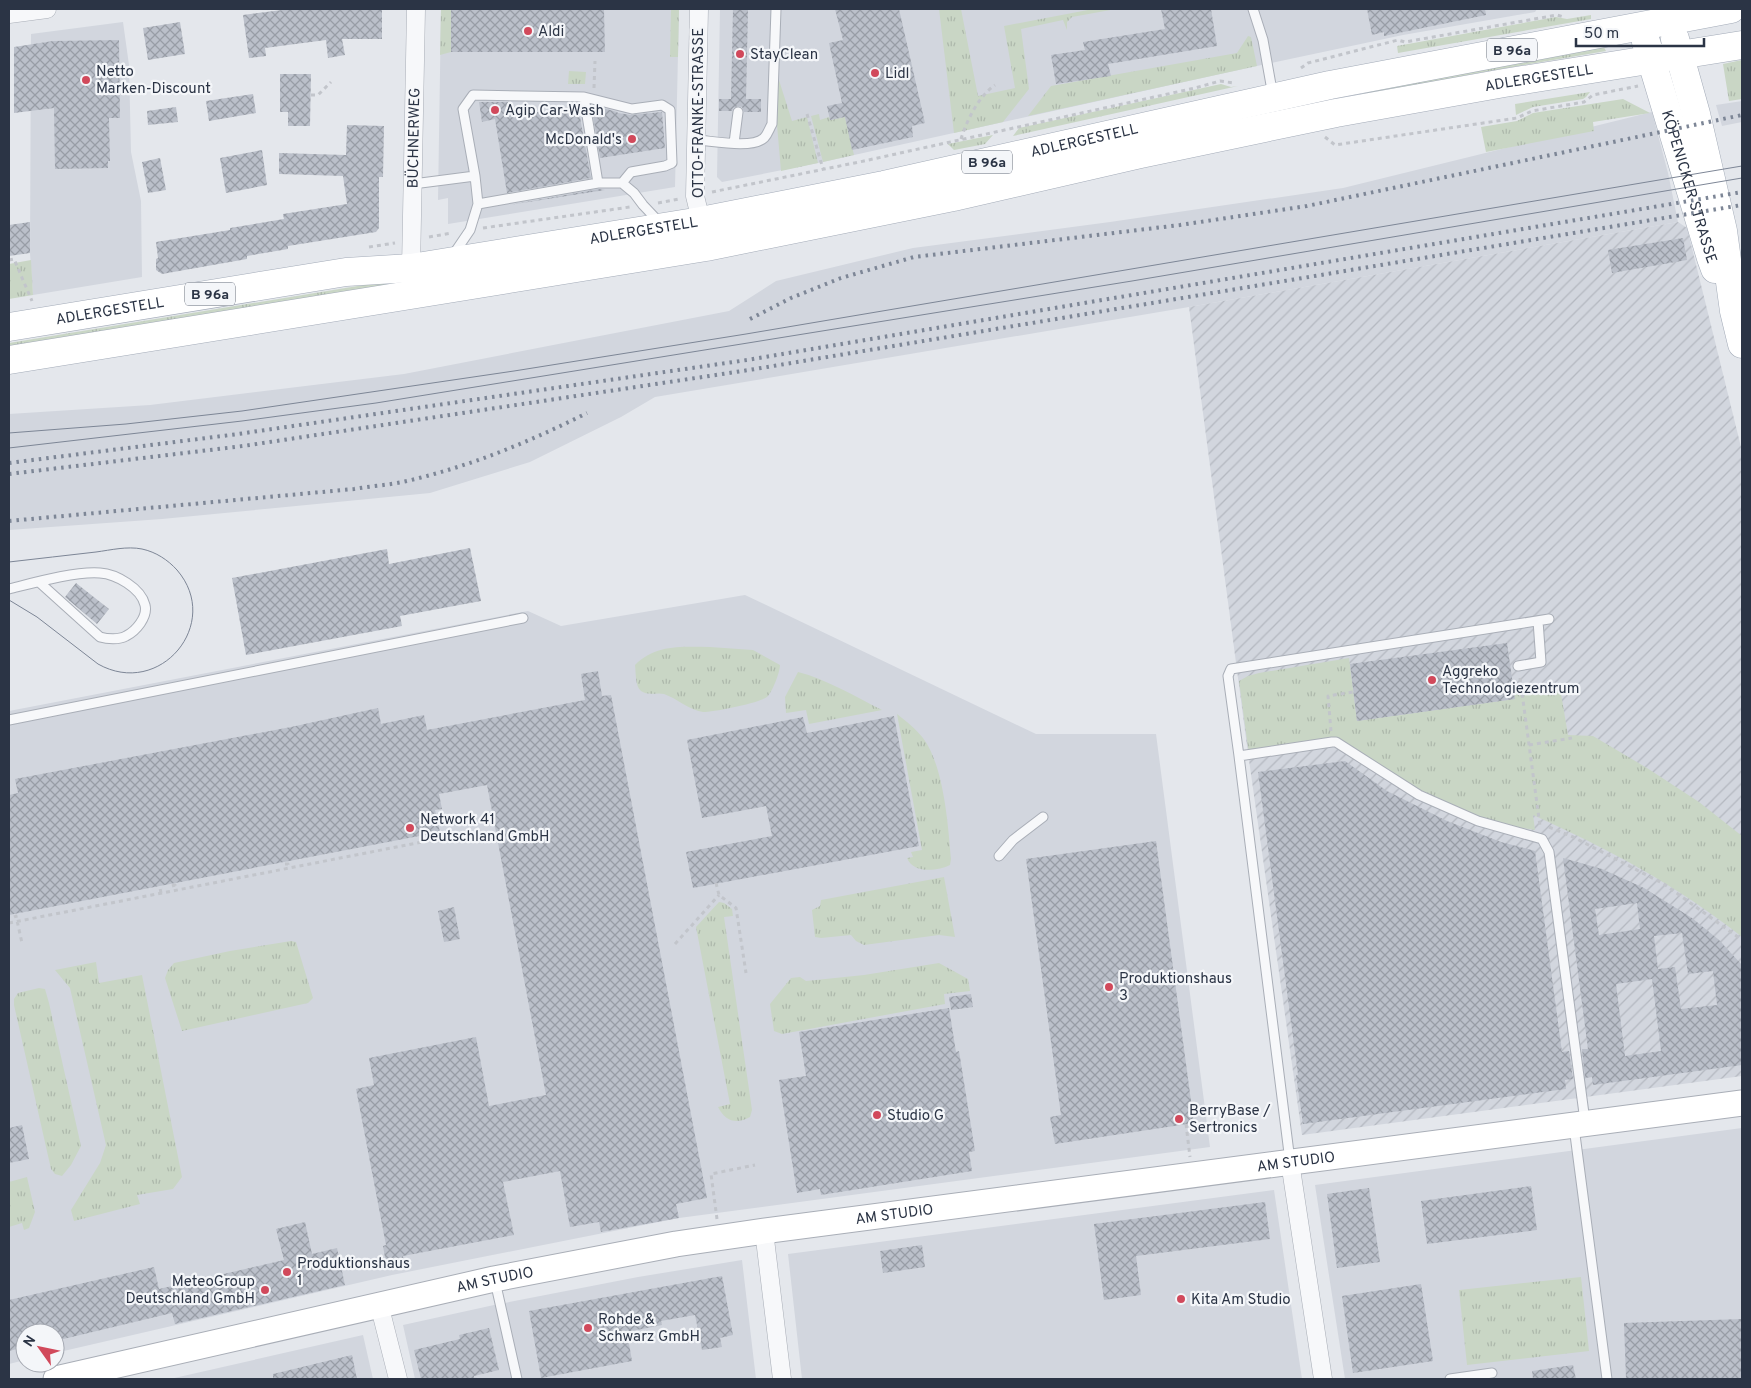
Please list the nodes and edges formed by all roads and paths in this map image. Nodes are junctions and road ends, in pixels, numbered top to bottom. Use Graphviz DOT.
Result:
graph roads {
  1 [pos="47,9"];
  2 [pos="416,9"];
  3 [pos="699,9"];
  4 [pos="776,9"];
  5 [pos="1253,9"];
  6 [pos="1731,9"];
  7 [pos="9,14"];
  8 [pos="1573,15"];
  9 [pos="1668,15"];
  10 [pos="1639,18"];
  11 [pos="1742,45"];
  12 [pos="1679,55"];
  13 [pos="1652,59"];
  14 [pos="595,61"];
  15 [pos="331,82"];
  16 [pos="1236,83"];
  17 [pos="1330,85"];
  18 [pos="995,86"];
  19 [pos="1271,87"];
  20 [pos="1625,89"];
  21 [pos="311,95"];
  22 [pos="584,97"];
  23 [pos="738,112"];
  24 [pos="1336,113"];
  25 [pos="807,114"];
  26 [pos="1301,120"];
  27 [pos="1242,133"];
  28 [pos="961,139"];
  29 [pos="697,140"];
  30 [pos="734,142"];
  31 [pos="823,170"];
  32 [pos="475,176"];
  33 [pos="622,182"];
  34 [pos="598,183"];
  35 [pos="413,184"];
  36 [pos="478,204"];
  37 [pos="701,222"];
  38 [pos="664,227"];
  39 [pos="9,260"];
  40 [pos="449,262"];
  41 [pos="411,268"];
  42 [pos="33,303"];
  43 [pos="1734,311"];
  44 [pos="9,327"];
  45 [pos="1742,344"];
  46 [pos="9,360"];
  47 [pos="39,582"];
  48 [pos="9,589"];
  49 [pos="523,618"];
  50 [pos="1549,620"];
  51 [pos="1538,621"];
  52 [pos="1518,666"];
  53 [pos="1353,692"];
  54 [pos="9,720"];
  55 [pos="1572,738"];
  56 [pos="1332,742"];
  57 [pos="1529,745"];
  58 [pos="1239,756"];
  59 [pos="1537,808"];
  60 [pos="1043,817"];
  61 [pos="1540,823"];
  62 [pos="432,835"];
  63 [pos="999,856"];
  64 [pos="285,864"];
  65 [pos="275,867"];
  66 [pos="289,868"];
  67 [pos="273,871"];
  68 [pos="716,883"];
  69 [pos="172,886"];
  70 [pos="163,888"];
  71 [pos="176,890"];
  72 [pos="161,893"];
  73 [pos="719,895"];
  74 [pos="14,917"];
  75 [pos="17,921"];
  76 [pos="9,923"];
  77 [pos="1742,940"];
  78 [pos="22,943"];
  79 [pos="675,944"];
  80 [pos="746,973"];
  81 [pos="1742,1103"];
  82 [pos="1186,1124"];
  83 [pos="1580,1124"];
  84 [pos="1290,1162"];
  85 [pos="755,1165"];
  86 [pos="1193,1175"];
  87 [pos="764,1231"];
  88 [pos="718,1237"];
  89 [pos="494,1279"];
  90 [pos="379,1304"];
  91 [pos="1492,1373"];
  92 [pos="56,1379"];
  93 [pos="398,1379"];
  94 [pos="517,1379"];
  95 [pos="782,1379"];
  96 [pos="1323,1379"];
  97 [pos="1450,1379"];
  98 [pos="1607,1379"];
  1 -- 7 [label="street"];
  2 -- 35 [label="street, BÜCHNERWEG"];
  3 -- 29 [label="street, OTTO-FRANKE-STRASSE"];
  4 -- 30 [label="lane"];
  5 -- 19 [label="lane"];
  6 -- 9 [label="main road, ADLERGESTELL / B 96a"];
  8 -- 19 [label="path"];
  9 -- 10 [label="main road, ADLERGESTELL / B 96a"];
  9 -- 12 [label="main road, KÖPENICKER STRASSE"];
  10 -- 13 [label="main road, KÖPENICKER STRASSE"];
  10 -- 17 [label="main road, ADLERGESTELL / B 96a"];
  11 -- 12 [label="main road, ADLERGESTELL / B 96a"];
  12 -- 13 [label="main road, ADLERGESTELL / B 96a"];
  12 -- 43 [label="main road, KÖPENICKER STRASSE"];
  13 -- 24 [label="main road, ADLERGESTELL / B 96a"];
  13 -- 43 [label="main road, KÖPENICKER STRASSE"];
  14 -- 22 [label="path"];
  15 -- 21 [label="path"];
  16 -- 28 [label="path"];
  17 -- 19 [label="main road, ADLERGESTELL / B 96a"];
  17 -- 24 [label="main road"];
  18 -- 28 [label="path"];
  19 -- 27 [label="main road, ADLERGESTELL"];
  19 -- 37 [label="main road, ADLERGESTELL / B 96a"];
  20 -- 26 [label="path"];
  22 -- 32 [label="lane"];
  22 -- 33 [label="lane"];
  22 -- 34 [label="lane"];
  23 -- 30 [label="lane"];
  24 -- 26 [label="main road, ADLERGESTELL / B 96a"];
  25 -- 31 [label="path"];
  26 -- 27 [label="main road, ADLERGESTELL / B 96a"];
  27 -- 37 [label="main road, ADLERGESTELL / B 96a"];
  28 -- 31 [label="path"];
  29 -- 30 [label="lane"];
  29 -- 37 [label="street, OTTO-FRANKE-STRASSE"];
  31 -- 37 [label="path"];
  32 -- 35 [label="lane"];
  32 -- 36 [label="lane"];
  33 -- 34 [label="lane"];
  33 -- 38 [label="lane"];
  34 -- 36 [label="lane"];
  35 -- 41 [label="street, BÜCHNERWEG"];
  36 -- 40 [label="lane"];
  37 -- 38 [label="main road, ADLERGESTELL / B 96a"];
  37 -- 46 [label="main road, ADLERGESTELL / B 96a"];
  38 -- 40 [label="main road, ADLERGESTELL / B 96a"];
  39 -- 42 [label="path"];
  40 -- 41 [label="main road, ADLERGESTELL / B 96a"];
  41 -- 44 [label="main road, ADLERGESTELL / B 96a"];
  43 -- 45 [label="main road, KÖPENICKER STRASSE"];
  47 -- 47 [label="lane"];
  47 -- 48 [label="lane"];
  49 -- 54 [label="lane"];
  50 -- 51 [label="lane"];
  51 -- 52 [label="lane"];
  51 -- 58 [label="lane"];
  52 -- 57 [label="path"];
  53 -- 56 [label="path"];
  55 -- 57 [label="path"];
  56 -- 58 [label="lane"];
  56 -- 83 [label="lane"];
  57 -- 59 [label="path"];
  58 -- 84 [label="lane"];
  60 -- 63 [label="lane"];
  61 -- 77 [label="path"];
  62 -- 66 [label="path"];
  64 -- 66 [label="path"];
  65 -- 67 [label="path"];
  66 -- 67 [label="path"];
  67 -- 71 [label="path"];
  68 -- 73 [label="path"];
  69 -- 71 [label="path"];
  70 -- 72 [label="path"];
  71 -- 72 [label="path"];
  72 -- 75 [label="path"];
  73 -- 79 [label="path"];
  73 -- 80 [label="path"];
  74 -- 75 [label="path"];
  75 -- 76 [label="path"];
  75 -- 78 [label="path"];
  81 -- 83 [label="street, AM STUDIO"];
  82 -- 86 [label="path"];
  83 -- 84 [label="street, AM STUDIO"];
  83 -- 98 [label="lane"];
  84 -- 86 [label="street, AM STUDIO"];
  84 -- 96 [label="street"];
  85 -- 88 [label="path"];
  86 -- 87 [label="street, AM STUDIO"];
  87 -- 88 [label="street, AM STUDIO"];
  87 -- 95 [label="street"];
  88 -- 89 [label="street, AM STUDIO"];
  89 -- 90 [label="street, AM STUDIO"];
  89 -- 94 [label="lane"];
  90 -- 92 [label="street, AM STUDIO"];
  90 -- 93 [label="street"];
  91 -- 97 [label="lane"];
}
